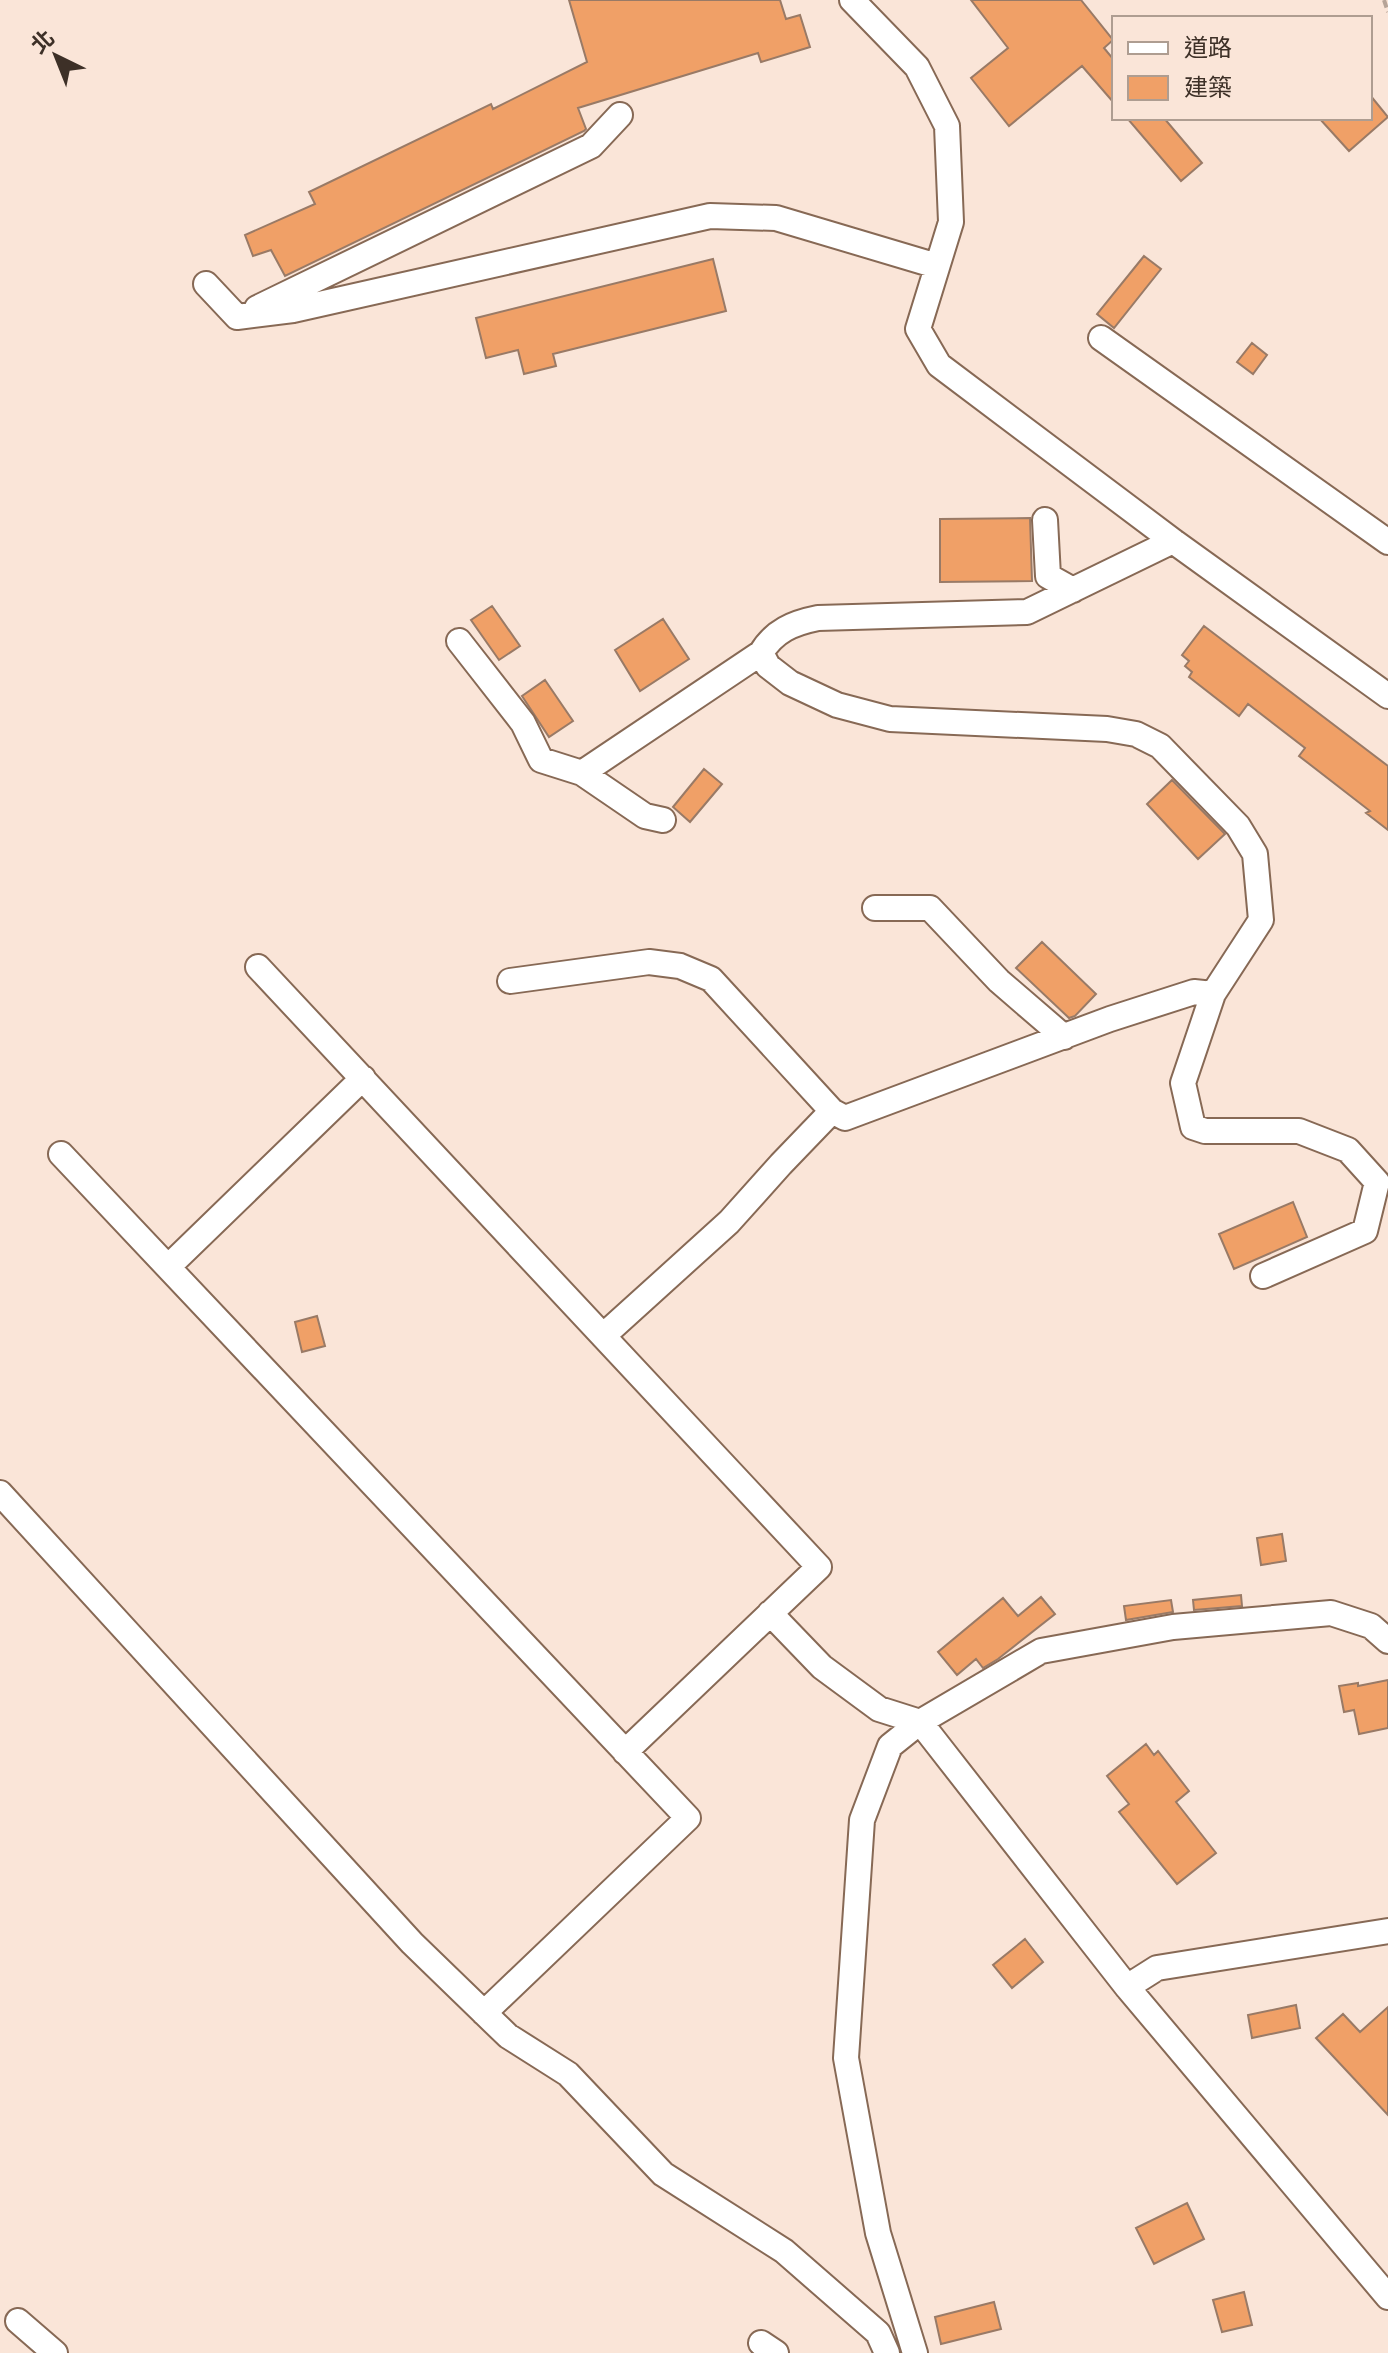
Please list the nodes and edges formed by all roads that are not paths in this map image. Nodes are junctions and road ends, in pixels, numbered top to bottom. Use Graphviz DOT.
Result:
graph roads {
  1 [pos="852,0"];
  2 [pos="620,115"];
  3 [pos="937,266"];
  4 [pos="206,284"];
  5 [pos="237,317"];
  6 [pos="1101,338"];
  7 [pos="1045,520"];
  8 [pos="1173,541"];
  9 [pos="1388,542"];
  10 [pos="1073,590"];
  11 [pos="459,641"];
  12 [pos="761,653"];
  13 [pos="1388,696"];
  14 [pos="582,773"];
  15 [pos="663,820"];
  16 [pos="875,908"];
  17 [pos="258,967"];
  18 [pos="510,981"];
  19 [pos="1213,994"];
  20 [pos="1064,1037"];
  21 [pos="363,1078"];
  22 [pos="832,1111"];
  23 [pos="61,1154"];
  24 [pos="168,1267"];
  25 [pos="1263,1276"];
  26 [pos="603,1336"];
  27 [pos="0,1493"];
  28 [pos="770,1613"];
  29 [pos="1388,1641"];
  30 [pos="920,1722"];
  31 [pos="625,1752"];
  32 [pos="1388,1931"];
  33 [pos="1127,1987"];
  34 [pos="484,2013"];
  35 [pos="1388,2297"];
  36 [pos="18,2321"];
  37 [pos="55,2353"];
  38 [pos="887,2353"];
  39 [pos="915,2353"];
  1 -- 3 [label="lane"];
  2 -- 5 [label="lane"];
  3 -- 5 [label="lane"];
  3 -- 8 [label="lane"];
  4 -- 5 [label="lane"];
  6 -- 9 [label="lane"];
  7 -- 10 [label="lane"];
  8 -- 10 [label="lane"];
  8 -- 13 [label="lane"];
  10 -- 12 [label="lane"];
  11 -- 14 [label="lane"];
  12 -- 14 [label="lane"];
  12 -- 19 [label="lane"];
  14 -- 15 [label="lane"];
  16 -- 20 [label="lane"];
  17 -- 21 [label="lane"];
  18 -- 22 [label="lane"];
  19 -- 20 [label="lane"];
  19 -- 25 [label="lane"];
  20 -- 22 [label="lane"];
  21 -- 24 [label="lane"];
  21 -- 26 [label="lane"];
  22 -- 26 [label="lane"];
  23 -- 24 [label="lane"];
  24 -- 31 [label="lane"];
  26 -- 28 [label="lane"];
  27 -- 34 [label="lane"];
  28 -- 30 [label="lane"];
  28 -- 31 [label="lane"];
  29 -- 30 [label="lane"];
  30 -- 33 [label="lane"];
  30 -- 39 [label="lane"];
  31 -- 34 [label="lane"];
  32 -- 33 [label="lane"];
  33 -- 35 [label="lane"];
  34 -- 38 [label="lane"];
  36 -- 37 [label="lane"];
}
